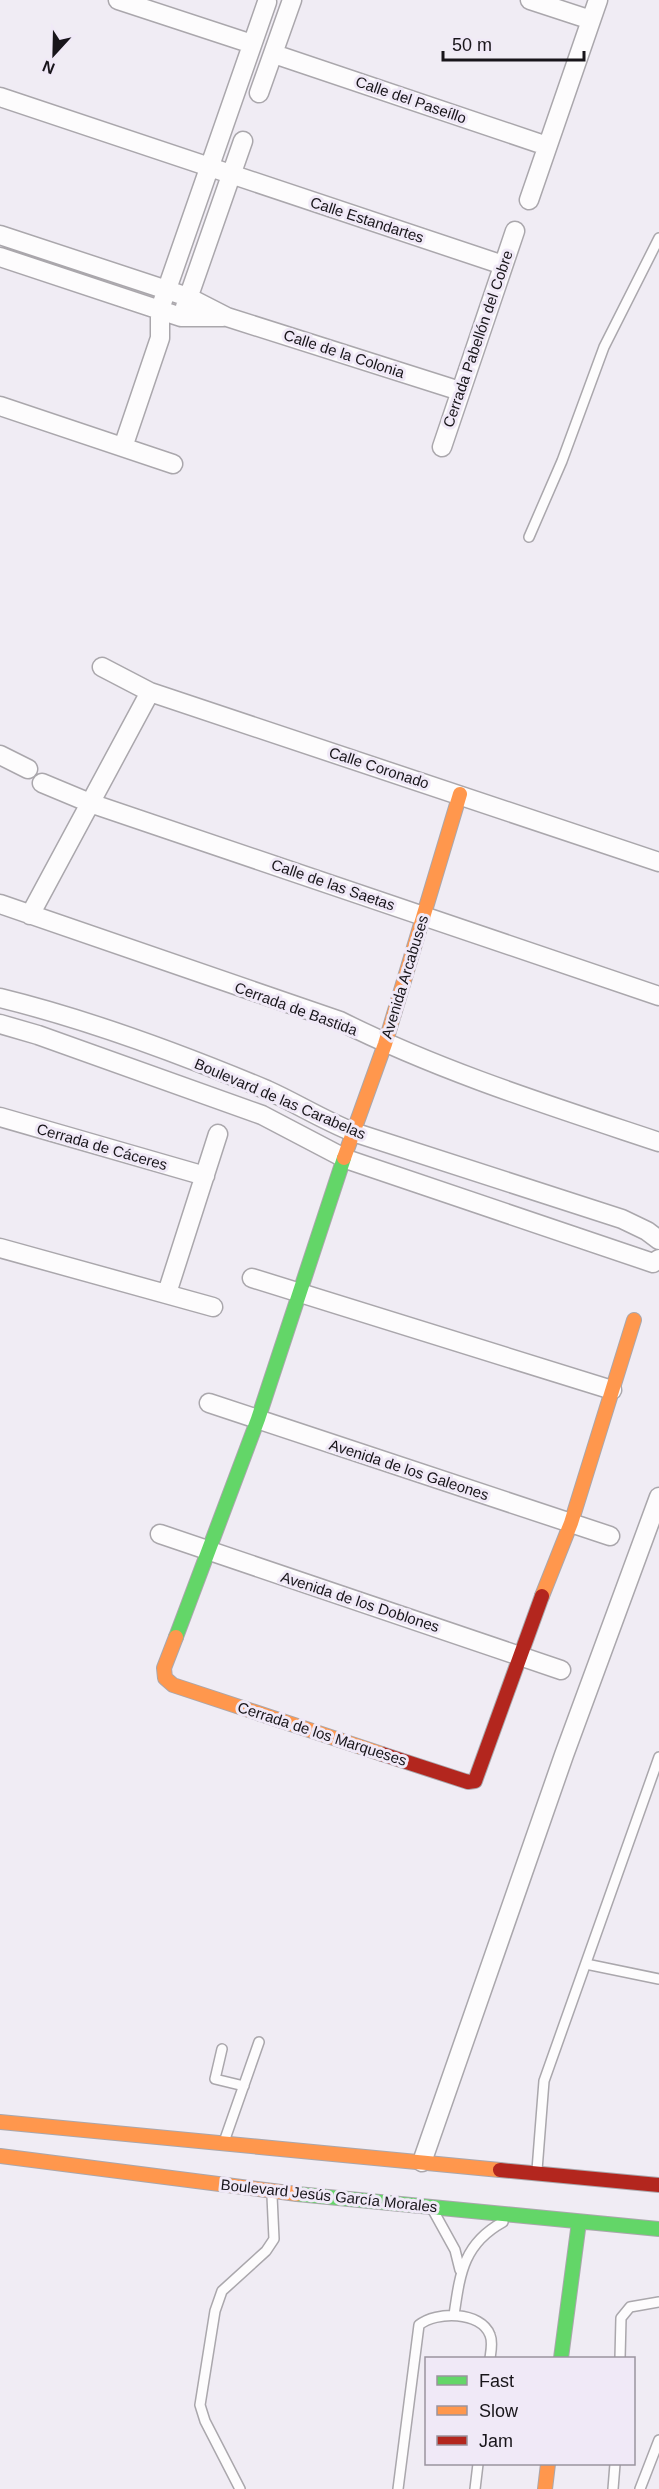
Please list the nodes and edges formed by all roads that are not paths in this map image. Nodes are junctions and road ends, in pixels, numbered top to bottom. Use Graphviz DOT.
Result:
graph roads {
  1 [pos="118,0"];
  2 [pos="292,0"];
  3 [pos="530,0"];
  4 [pos="598,0"];
  5 [pos="267,2"];
  6 [pos="591,20"];
  7 [pos="252,44"];
  8 [pos="274,54"];
  9 [pos="259,93"];
  10 [pos="0,97"];
  11 [pos="243,141"];
  12 [pos="547,146"];
  13 [pos="209,167"];
  14 [pos="232,175"];
  15 [pos="529,200"];
  16 [pos="515,231"];
  17 [pos="0,235"];
  18 [pos="659,238"];
  19 [pos="0,257"];
  20 [pos="503,265"];
  21 [pos="168,291"];
  22 [pos="188,297"];
  23 [pos="160,309"];
  24 [pos="182,317"];
  25 [pos="227,317"];
  26 [pos="160,338"];
  27 [pos="460,391"];
  28 [pos="0,406"];
  29 [pos="123,447"];
  30 [pos="442,447"];
  31 [pos="173,464"];
  32 [pos="529,537"];
  33 [pos="102,667"];
  34 [pos="150,692"];
  35 [pos="0,755"];
  36 [pos="28,769"];
  37 [pos="42,783"];
  38 [pos="460,794"];
  39 [pos="90,803"];
  40 [pos="659,862"];
  41 [pos="0,904"];
  42 [pos="30,915"];
  43 [pos="423,915"];
  44 [pos="659,996"];
  45 [pos="0,998"];
  46 [pos="0,1024"];
  47 [pos="385,1044"];
  48 [pos="0,1117"];
  49 [pos="352,1132"];
  50 [pos="218,1134"];
  51 [pos="659,1142"];
  52 [pos="346,1159"];
  53 [pos="205,1176"];
  54 [pos="659,1240"];
  55 [pos="0,1248"];
  56 [pos="659,1259"];
  57 [pos="252,1278"];
  58 [pos="167,1293"];
  59 [pos="300,1294"];
  60 [pos="213,1307"];
  61 [pos="634,1320"];
  62 [pos="612,1390"];
  63 [pos="209,1403"];
  64 [pos="258,1419"];
  65 [pos="659,1497"];
  66 [pos="571,1523"];
  67 [pos="160,1534"];
  68 [pos="610,1536"];
  69 [pos="208,1551"];
  70 [pos="519,1655"];
  71 [pos="561,1670"];
  72 [pos="659,1757"];
  73 [pos="586,1964"];
  74 [pos="659,1979"];
  75 [pos="259,2042"];
  76 [pos="222,2049"];
  77 [pos="244,2086"];
  78 [pos="0,2122"];
  79 [pos="224,2144"];
  80 [pos="0,2156"];
  81 [pos="422,2162"];
  82 [pos="537,2172"];
  83 [pos="659,2185"];
  84 [pos="271,2190"];
  85 [pos="431,2208"];
  86 [pos="515,2216"];
  87 [pos="579,2222"];
  88 [pos="655,2234"];
  89 [pos="460,2270"];
  90 [pos="659,2302"];
  91 [pos="454,2315"];
  92 [pos="490,2357"];
  93 [pos="561,2357"];
  94 [pos="620,2357"];
  95 [pos="659,2440"];
  96 [pos="478,2465"];
  97 [pos="548,2465"];
  98 [pos="615,2465"];
  99 [pos="240,2489"];
  100 [pos="398,2489"];
  101 [pos="475,2489"];
  102 [pos="545,2489"];
  103 [pos="613,2489"];
  104 [pos="640,2489"];
  1 -- 7 [label="street"];
  2 -- 8 [label="street"];
  3 -- 6 [label="street"];
  4 -- 6 [label="street"];
  5 -- 7 [label="street"];
  6 -- 12 [label="street"];
  7 -- 13 [label="street"];
  8 -- 9 [label="street"];
  8 -- 12 [label="street, Calle del Paseíllo"];
  10 -- 13 [label="street, Calle Estandartes"];
  11 -- 14 [label="street"];
  12 -- 15 [label="street"];
  13 -- 14 [label="street, Calle Estandartes"];
  13 -- 21 [label="street"];
  14 -- 20 [label="street, Calle Estandartes"];
  14 -- 22 [label="street"];
  16 -- 20 [label="street, Cerrada Pabellón del Cobre"];
  17 -- 21 [label="street, Calle de la Colonia"];
  18 -- 32 [label="lane"];
  19 -- 23 [label="street, Calle de la Colonia"];
  20 -- 27 [label="street, Cerrada Pabellón del Cobre"];
  21 -- 22 [label="street, Calle de la Colonia"];
  21 -- 23 [label="street"];
  22 -- 24 [label="street"];
  22 -- 25 [label="street, Calle de la Colonia"];
  23 -- 24 [label="street, Calle de la Colonia"];
  23 -- 26 [label="street"];
  24 -- 25 [label="street, Calle de la Colonia"];
  24 -- 26 [label="street"];
  25 -- 27 [label="street, Calle de la Colonia"];
  26 -- 29 [label="street"];
  27 -- 30 [label="street, Cerrada Pabellón del Cobre"];
  28 -- 29 [label="street"];
  29 -- 31 [label="street"];
  33 -- 34 [label="street, Calle Coronado"];
  34 -- 38 [label="street, Calle Coronado"];
  34 -- 39 [label="street"];
  35 -- 36 [label="street"];
  37 -- 39 [label="street, Calle de las Saetas"];
  38 -- 40 [label="street, Calle Coronado"];
  38 -- 43 [label="street, Avenida Arcabuses"];
  39 -- 42 [label="street"];
  39 -- 43 [label="street, Calle de las Saetas"];
  41 -- 42 [label="street, Cerrada de Bastida"];
  42 -- 47 [label="street, Cerrada de Bastida"];
  43 -- 44 [label="street, Calle de las Saetas"];
  43 -- 47 [label="street, Avenida Arcabuses"];
  45 -- 49 [label="street, Boulevard de las Carabelas"];
  46 -- 52 [label="street, Boulevard de las Carabelas"];
  47 -- 49 [label="street, Avenida Arcabuses"];
  47 -- 51 [label="street, Cerrada de Bastida"];
  48 -- 53 [label="street, Cerrada de Cáceres"];
  49 -- 52 [label="street, Avenida Arcabuses"];
  49 -- 54 [label="street, Boulevard de las Carabelas"];
  50 -- 53 [label="street"];
  52 -- 56 [label="street, Boulevard de las Carabelas"];
  52 -- 59 [label="street, Cerrada de los Marqueses"];
  53 -- 58 [label="street"];
  55 -- 58 [label="street"];
  57 -- 59 [label="street"];
  58 -- 60 [label="street"];
  59 -- 62 [label="street"];
  59 -- 64 [label="street, Cerrada de los Marqueses"];
  61 -- 62 [label="street, Cerrada de los Marqueses"];
  62 -- 66 [label="street, Cerrada de los Marqueses"];
  63 -- 64 [label="street, Avenida de los Galeones"];
  64 -- 66 [label="street, Avenida de los Galeones"];
  64 -- 69 [label="street, Cerrada de los Marqueses"];
  65 -- 81 [label="street"];
  66 -- 68 [label="street, Avenida de los Galeones"];
  66 -- 70 [label="street, Cerrada de los Marqueses"];
  67 -- 69 [label="street, Avenida de los Doblones"];
  69 -- 70 [label="street, Avenida de los Doblones"];
  69 -- 70 [label="street, Cerrada de los Marqueses"];
  70 -- 71 [label="street, Avenida de los Doblones"];
  72 -- 73 [label="lane"];
  73 -- 74 [label="lane"];
  73 -- 82 [label="lane"];
  75 -- 77 [label="lane"];
  76 -- 77 [label="lane"];
  77 -- 79 [label="lane"];
  78 -- 79 [label="street"];
  79 -- 81 [label="street"];
  80 -- 84 [label="street, Boulevard Jesús García Morales"];
  81 -- 82 [label="street"];
  82 -- 83 [label="street"];
  84 -- 85 [label="street, Boulevard Jesús García Morales"];
  84 -- 99 [label="lane"];
  85 -- 86 [label="street, Boulevard Jesús García Morales"];
  85 -- 89 [label="lane"];
  86 -- 87 [label="street, Boulevard Jesús García Morales"];
  86 -- 89 [label="lane"];
  87 -- 88 [label="street, Boulevard Jesús García Morales"];
  87 -- 93 [label="street"];
  89 -- 91 [label="lane"];
  90 -- 94 [label="lane"];
  91 -- 92 [label="lane"];
  91 -- 100 [label="lane"];
  95 -- 104 [label="lane"];
  96 -- 101 [label="lane"];
  97 -- 102 [label="street"];
  98 -- 103 [label="lane"];
}
